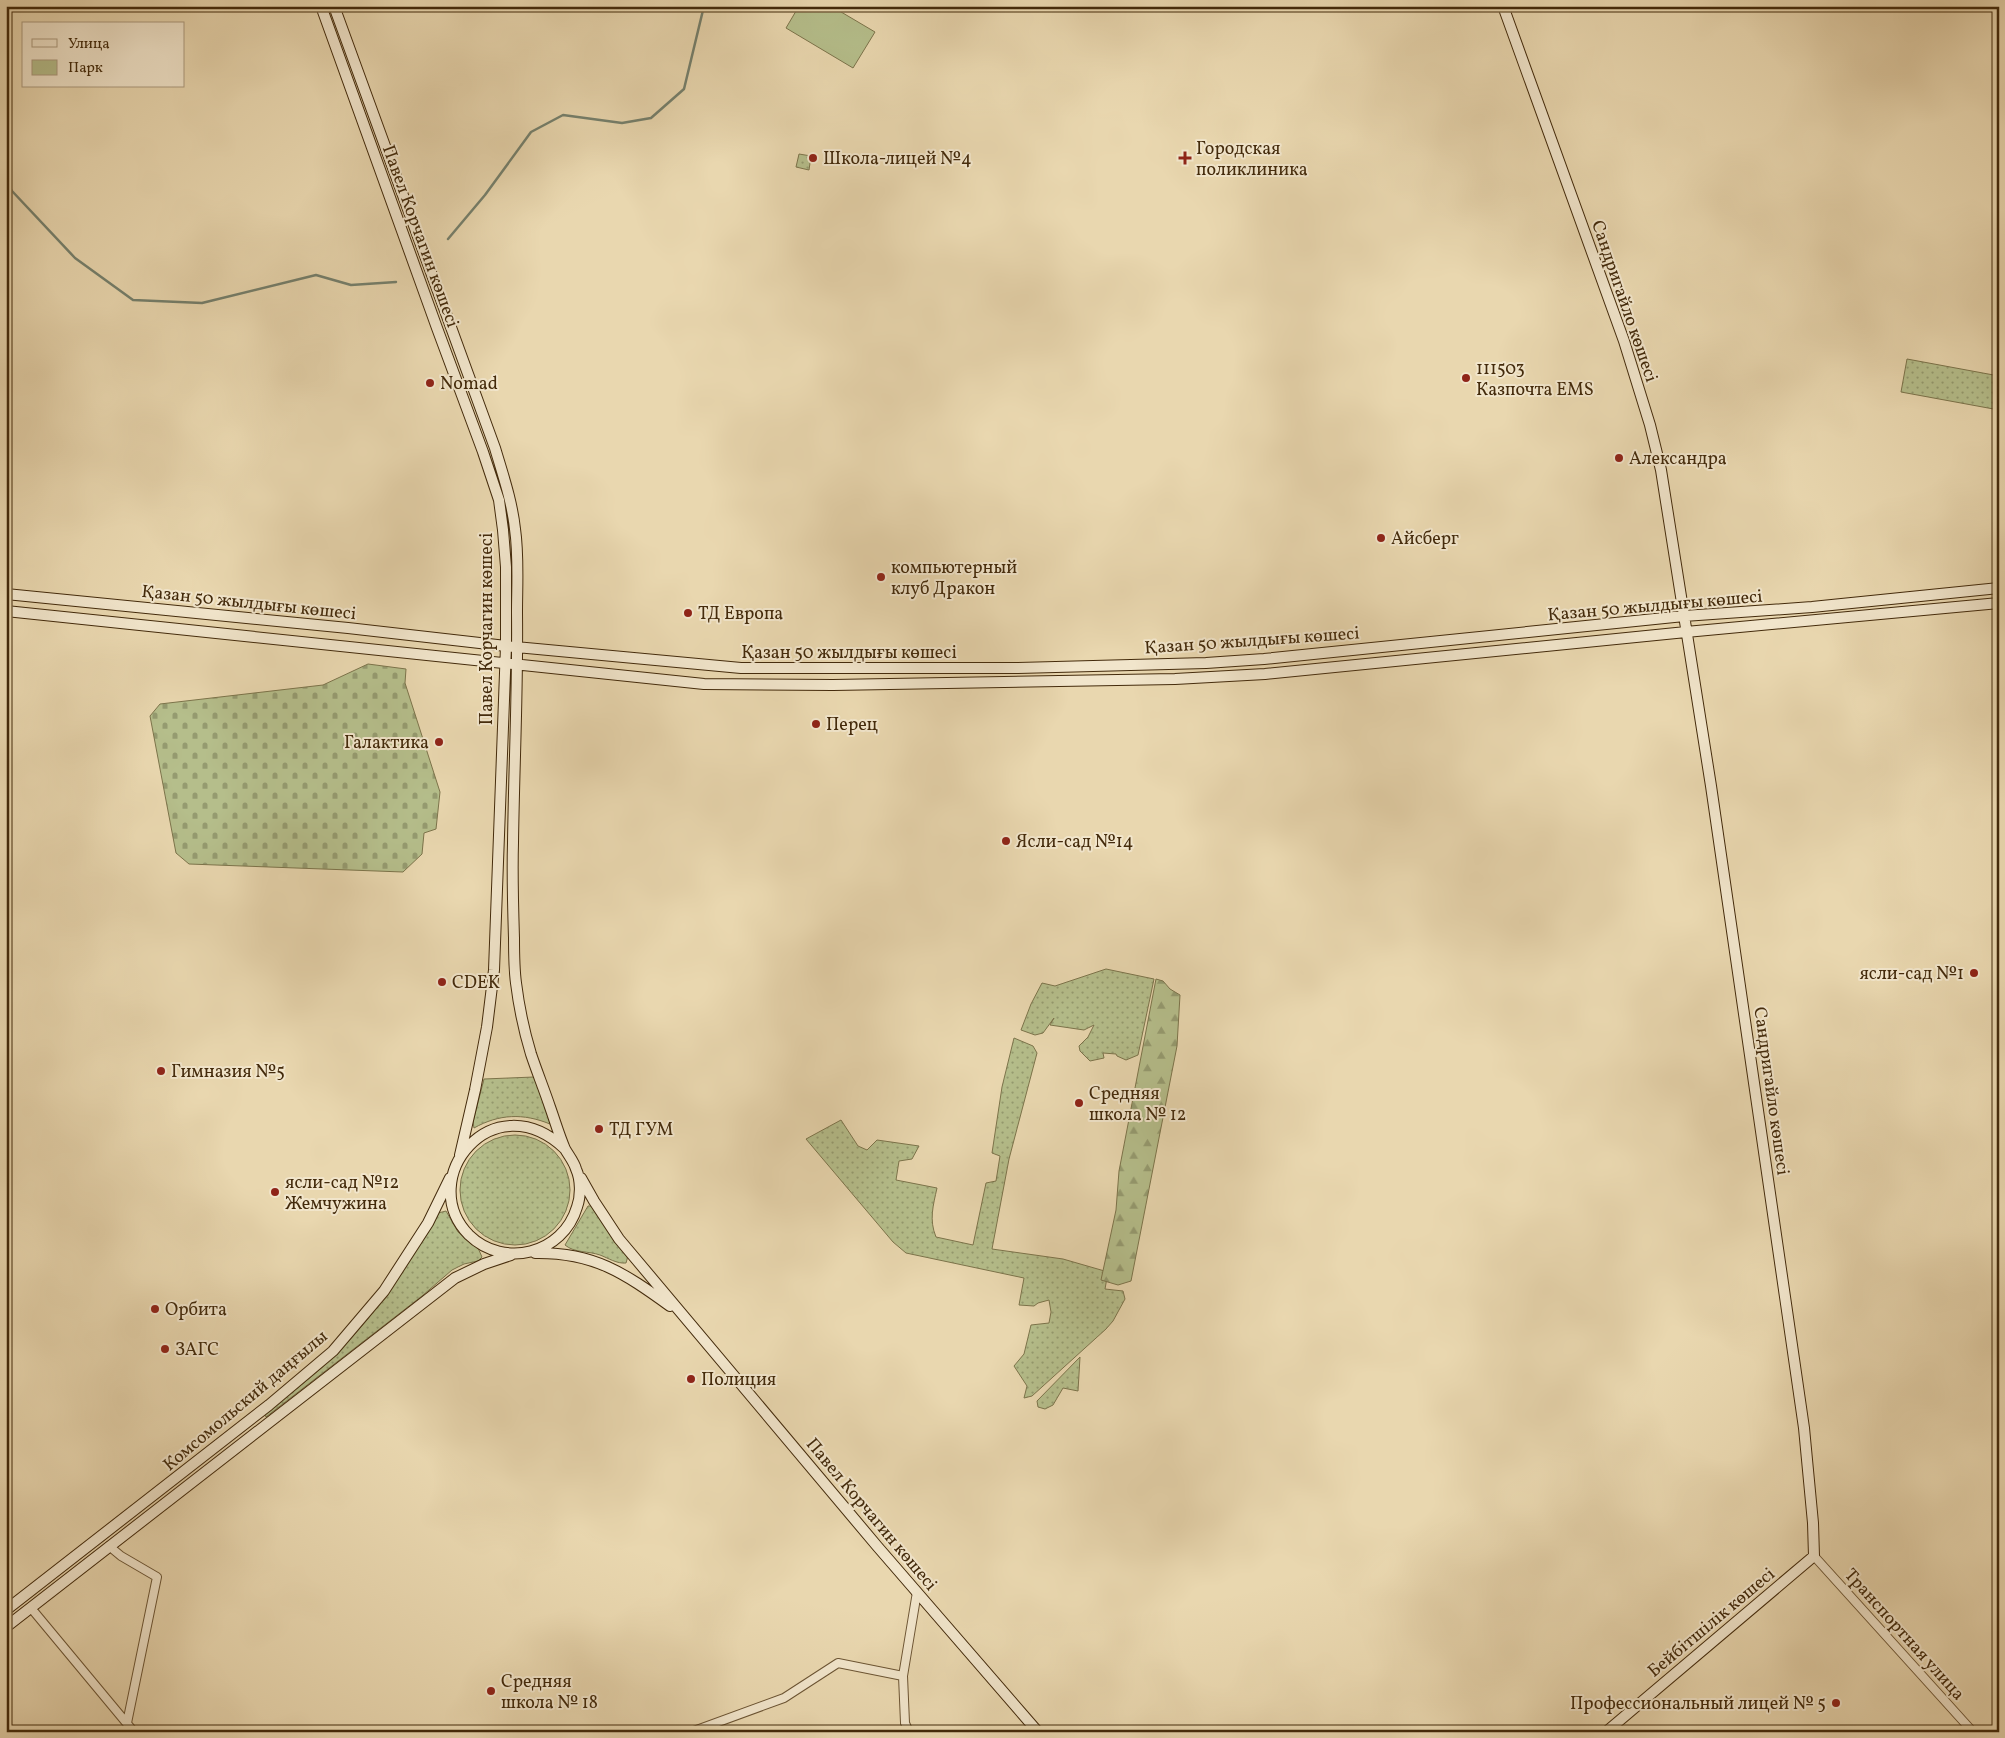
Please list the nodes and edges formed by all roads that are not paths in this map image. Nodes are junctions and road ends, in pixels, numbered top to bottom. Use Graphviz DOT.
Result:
graph roads {
  1 [pos="321,6"];
  2 [pos="334,6"];
  3 [pos="1503,6"];
  4 [pos="506,567"];
  5 [pos="517,567"];
  6 [pos="1999,588"];
  7 [pos="6,594"];
  8 [pos="59,600"];
  9 [pos="1999,604"];
  10 [pos="1812,607"];
  11 [pos="6,611"];
  12 [pos="57,616"];
  13 [pos="1684,616"];
  14 [pos="235,617"];
  15 [pos="1814,621"];
  16 [pos="1607,625"];
  17 [pos="1686,632"];
  18 [pos="233,634"];
  19 [pos="1608,641"];
  20 [pos="506,646"];
  21 [pos="518,647"];
  22 [pos="1321,652"];
  23 [pos="505,662"];
  24 [pos="517,663"];
  25 [pos="833,668"];
  26 [pos="1323,669"];
  27 [pos="833,685"];
  28 [pos="502,734"];
  29 [pos="515,735"];
  30 [pos="566,1149"];
  31 [pos="456,1165"];
  32 [pos="577,1170"];
  33 [pos="527,1253"];
  34 [pos="512,1254"];
  35 [pos="683,1315"];
  36 [pos="102,1537"];
  37 [pos="109,1546"];
  38 [pos="1814,1556"];
  39 [pos="917,1592"];
  40 [pos="31,1608"];
  41 [pos="6,1610"];
  42 [pos="6,1626"];
  43 [pos="903,1676"];
  44 [pos="127,1723"];
  45 [pos="904,1728"];
  46 [pos="134,1732"];
  47 [pos="691,1732"];
  48 [pos="908,1732"];
  49 [pos="1038,1732"];
  50 [pos="1606,1732"];
  51 [pos="1973,1732"];
  1 -- 4 [label="street, Павел Корчагин көшесі"];
  2 -- 5 [label="street, Павел Корчагин көшесі"];
  3 -- 13 [label="street, Сандригайло көшесі"];
  4 -- 5 [label="street"];
  4 -- 20 [label="street, Павел Корчагин көшесі"];
  5 -- 21 [label="street, Павел Корчагин көшесі"];
  6 -- 10 [label="street, Қазан 50 жылдығы көшесі"];
  7 -- 8 [label="street, Қазан 50 жылдығы көшесі"];
  8 -- 12 [label="street"];
  8 -- 14 [label="street, Қазан 50 жылдығы көшесі"];
  9 -- 15 [label="street, Қазан 50 жылдығы көшесі"];
  10 -- 13 [label="street, Қазан 50 жылдығы көшесі"];
  10 -- 15 [label="street"];
  11 -- 12 [label="street, Қазан 50 жылдығы көшесі"];
  12 -- 18 [label="street, Қазан 50 жылдығы көшесі"];
  13 -- 16 [label="street, Қазан 50 жылдығы көшесі"];
  13 -- 17 [label="street, Сандригайло көшесі"];
  14 -- 18 [label="street"];
  14 -- 20 [label="street, Қазан 50 жылдығы көшесі"];
  15 -- 17 [label="street, Қазан 50 жылдығы көшесі"];
  16 -- 19 [label="street"];
  16 -- 22 [label="street, Қазан 50 жылдығы көшесі"];
  17 -- 19 [label="street, Қазан 50 жылдығы көшесі"];
  17 -- 38 [label="street, Сандригайло көшесі"];
  18 -- 23 [label="street, Қазан 50 жылдығы көшесі"];
  19 -- 26 [label="street, Қазан 50 жылдығы көшесі"];
  20 -- 21 [label="street, Қазан 50 жылдығы көшесі"];
  20 -- 23 [label="street, Павел Корчагин көшесі"];
  21 -- 24 [label="street, Павел Корчагин көшесі"];
  21 -- 25 [label="street, Қазан 50 жылдығы көшесі"];
  22 -- 25 [label="street, Қазан 50 жылдығы көшесі"];
  22 -- 26 [label="street"];
  23 -- 24 [label="street, Қазан 50 жылдығы көшесі"];
  23 -- 28 [label="street, Павел Корчагин көшесі"];
  24 -- 27 [label="street, Қазан 50 жылдығы көшесі"];
  24 -- 29 [label="street, Павел Корчагин көшесі"];
  25 -- 27 [label="street"];
  26 -- 27 [label="street, Қазан 50 жылдығы көшесі"];
  28 -- 29 [label="street"];
  28 -- 31 [label="street, Павел Корчагин көшесі"];
  29 -- 30 [label="street, Павел Корчагин көшесі"];
  30 -- 31 [label="street"];
  30 -- 32 [label="street"];
  31 -- 34 [label="street"];
  31 -- 36 [label="street, Комсомольский даңғылы"];
  32 -- 33 [label="street"];
  32 -- 35 [label="street, Павел Корчагин көшесі"];
  33 -- 34 [label="street"];
  33 -- 35 [label="street, Павел Корчагин көшесі"];
  34 -- 37 [label="street, Комсомольский даңғылы"];
  35 -- 39 [label="street, Павел Корчагин көшесі"];
  36 -- 37 [label="street"];
  36 -- 41 [label="street, Комсомольский даңғылы"];
  37 -- 40 [label="street, Комсомольский даңғылы"];
  37 -- 44 [label="street"];
  38 -- 50 [label="street, Бейбітшілік көшесі"];
  38 -- 51 [label="street, Транспортная улица"];
  39 -- 43 [label="street"];
  39 -- 49 [label="street, Павел Корчагин көшесі"];
  40 -- 42 [label="street, Комсомольский даңғылы"];
  40 -- 44 [label="street"];
  43 -- 45 [label="street"];
  43 -- 47 [label="street"];
  44 -- 46 [label="street"];
  45 -- 48 [label="street"];
}
